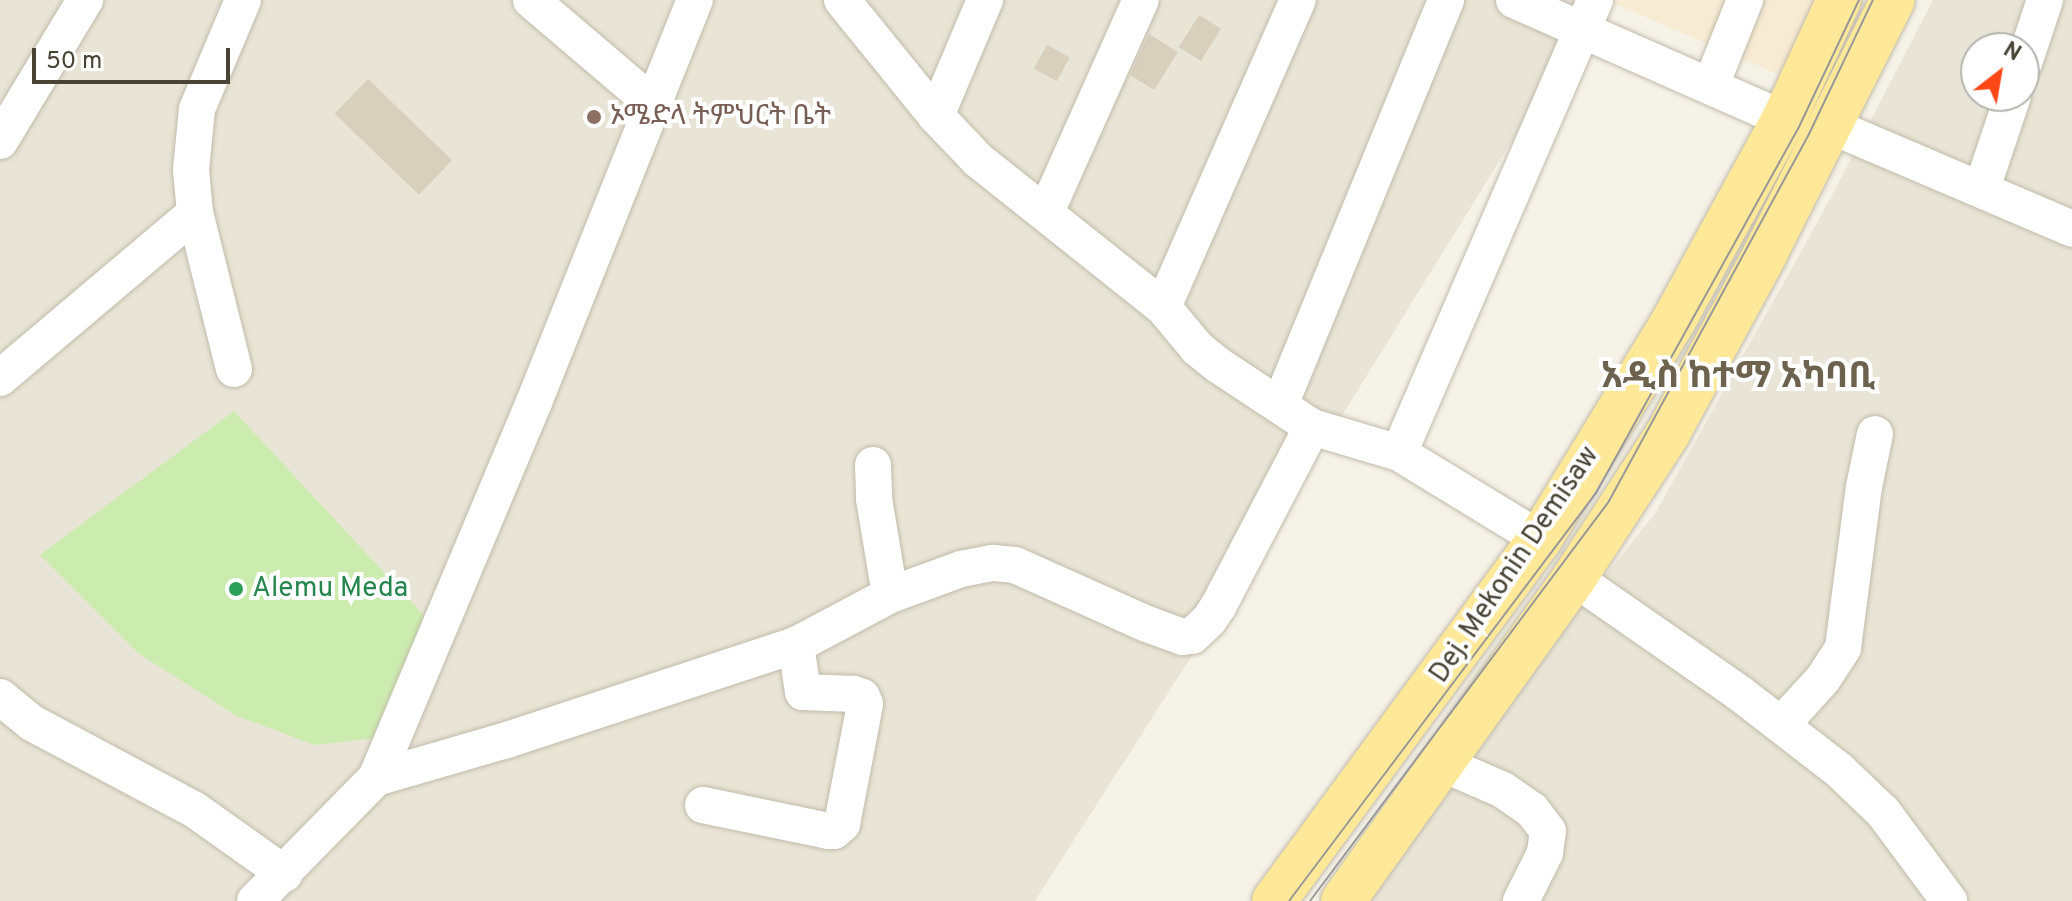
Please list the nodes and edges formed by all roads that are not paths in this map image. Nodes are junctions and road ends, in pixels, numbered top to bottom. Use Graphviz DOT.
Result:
graph roads {
  1 [pos="85,0"];
  2 [pos="243,0"];
  3 [pos="531,0"];
  4 [pos="695,0"];
  5 [pos="842,0"];
  6 [pos="985,0"];
  7 [pos="1141,0"];
  8 [pos="1298,0"];
  9 [pos="1446,0"];
  10 [pos="1514,0"];
  11 [pos="1745,0"];
  12 [pos="1839,0"];
  13 [pos="1893,0"];
  14 [pos="2045,0"];
  15 [pos="1589,16"];
  16 [pos="2034,32"];
  17 [pos="1711,85"];
  18 [pos="652,103"];
  19 [pos="2008,112"];
  20 [pos="6,115"];
  21 [pos="936,116"];
  22 [pos="1784,119"];
  23 [pos="1831,126"];
  24 [pos="1982,188"];
  25 [pos="1046,212"];
  26 [pos="195,213"];
  27 [pos="2072,229"];
  28 [pos="1163,307"];
  29 [pos="234,369"];
  30 [pos="0,378"];
  31 [pos="1280,405"];
  32 [pos="1312,427"];
  33 [pos="1875,434"];
  34 [pos="1399,453"];
  35 [pos="873,465"];
  36 [pos="1540,539"];
  37 [pos="1574,578"];
  38 [pos="890,595"];
  39 [pos="796,645"];
  40 [pos="0,697"];
  41 [pos="1781,725"];
  42 [pos="1443,764"];
  43 [pos="376,778"];
  44 [pos="703,805"];
  45 [pos="276,890"];
  46 [pos="1274,901"];
  47 [pos="1343,901"];
  48 [pos="1521,901"];
  49 [pos="1949,901"];
  1 -- 20 [label="street"];
  2 -- 26 [label="street"];
  3 -- 18 [label="street"];
  4 -- 18 [label="street"];
  5 -- 21 [label="street"];
  6 -- 21 [label="street"];
  7 -- 25 [label="street"];
  8 -- 28 [label="street"];
  9 -- 31 [label="street"];
  10 -- 15 [label="street"];
  11 -- 17 [label="street"];
  12 -- 22 [label="main road, Dej. Mekonin Demisaw"];
  13 -- 23 [label="main road, Dej. Mekonin Demisaw"];
  14 -- 16 [label="street"];
  15 -- 17 [label="street"];
  15 -- 34 [label="street"];
  17 -- 22 [label="street"];
  18 -- 43 [label="street"];
  19 -- 24 [label="street"];
  21 -- 25 [label="street"];
  22 -- 36 [label="main road, Dej. Mekonin Demisaw"];
  23 -- 24 [label="street"];
  23 -- 37 [label="main road, Dej. Mekonin Demisaw"];
  24 -- 27 [label="street"];
  25 -- 28 [label="street"];
  26 -- 29 [label="street"];
  26 -- 30 [label="street"];
  28 -- 31 [label="street"];
  31 -- 32 [label="street"];
  32 -- 34 [label="street"];
  32 -- 38 [label="street"];
  33 -- 41 [label="street"];
  34 -- 36 [label="street"];
  35 -- 38 [label="street"];
  36 -- 46 [label="main road, Dej. Mekonin Demisaw"];
  37 -- 41 [label="street"];
  37 -- 42 [label="main road, Dej. Mekonin Demisaw"];
  38 -- 39 [label="street"];
  39 -- 43 [label="street"];
  39 -- 44 [label="street"];
  40 -- 45 [label="street"];
  41 -- 49 [label="street"];
  42 -- 47 [label="main road, Dej. Mekonin Demisaw"];
  42 -- 48 [label="street"];
  43 -- 45 [label="street"];
}
